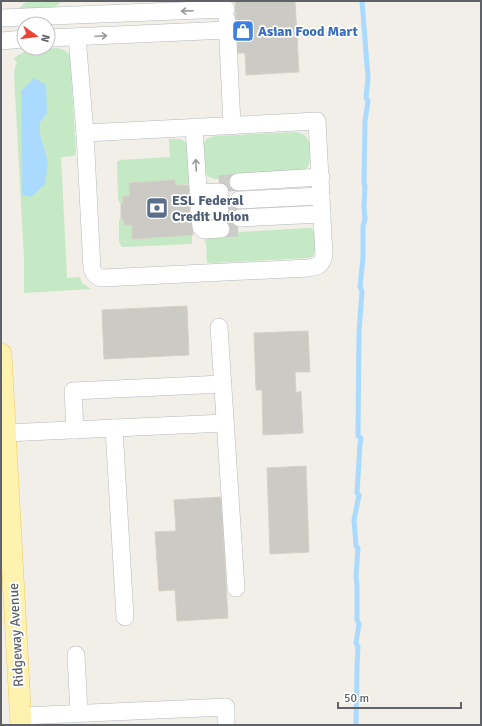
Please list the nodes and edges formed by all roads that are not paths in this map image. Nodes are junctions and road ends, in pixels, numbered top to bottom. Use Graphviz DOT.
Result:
graph roads {
  1 [pos="68,1"];
  2 [pos="226,5"];
  3 [pos="158,6"];
  4 [pos="57,16"];
  5 [pos="1,18"];
  6 [pos="228,30"];
  7 [pos="159,33"];
  8 [pos="77,37"];
  9 [pos="56,38"];
  10 [pos="16,40"];
  11 [pos="1,41"];
  12 [pos="232,126"];
  13 [pos="194,128"];
  14 [pos="85,133"];
  15 [pos="322,200"];
  16 [pos="199,204"];
  17 [pos="219,327"];
  18 [pos="1,354"];
  19 [pos="223,384"];
  20 [pos="225,423"];
  21 [pos="114,428"];
  22 [pos="75,430"];
  23 [pos="5,433"];
  24 [pos="236,588"];
  25 [pos="124,617"];
  26 [pos="76,655"];
  27 [pos="79,713"];
  28 [pos="21,720"];
  29 [pos="226,725"];
  1 -- 4 [label="lane"];
  2 -- 3 [label="lane, one-way"];
  2 -- 6 [label="lane"];
  3 -- 4 [label="lane"];
  3 -- 7 [label="lane"];
  4 -- 5 [label="lane"];
  6 -- 7 [label="lane"];
  6 -- 12 [label="lane"];
  8 -- 7 [label="lane, one-way"];
  8 -- 9 [label="lane"];
  8 -- 14 [label="lane"];
  10 -- 11 [label="lane"];
  12 -- 13 [label="lane"];
  12 -- 15 [label="lane"];
  13 -- 14 [label="lane"];
  16 -- 13 [label="lane, one-way"];
  14 -- 15 [label="lane"];
  15 -- 15 [label="lane"];
  16 -- 16 [label="lane"];
  17 -- 19 [label="lane"];
  18 -- 23 [label="main road, Ridgeway Avenue"];
  19 -- 20 [label="lane"];
  19 -- 22 [label="lane"];
  20 -- 21 [label="lane"];
  20 -- 24 [label="lane"];
  21 -- 22 [label="lane"];
  21 -- 25 [label="lane"];
  22 -- 23 [label="lane"];
  23 -- 28 [label="main road, Ridgeway Avenue"];
  26 -- 27 [label="lane"];
  27 -- 28 [label="lane"];
  27 -- 29 [label="lane"];
}
